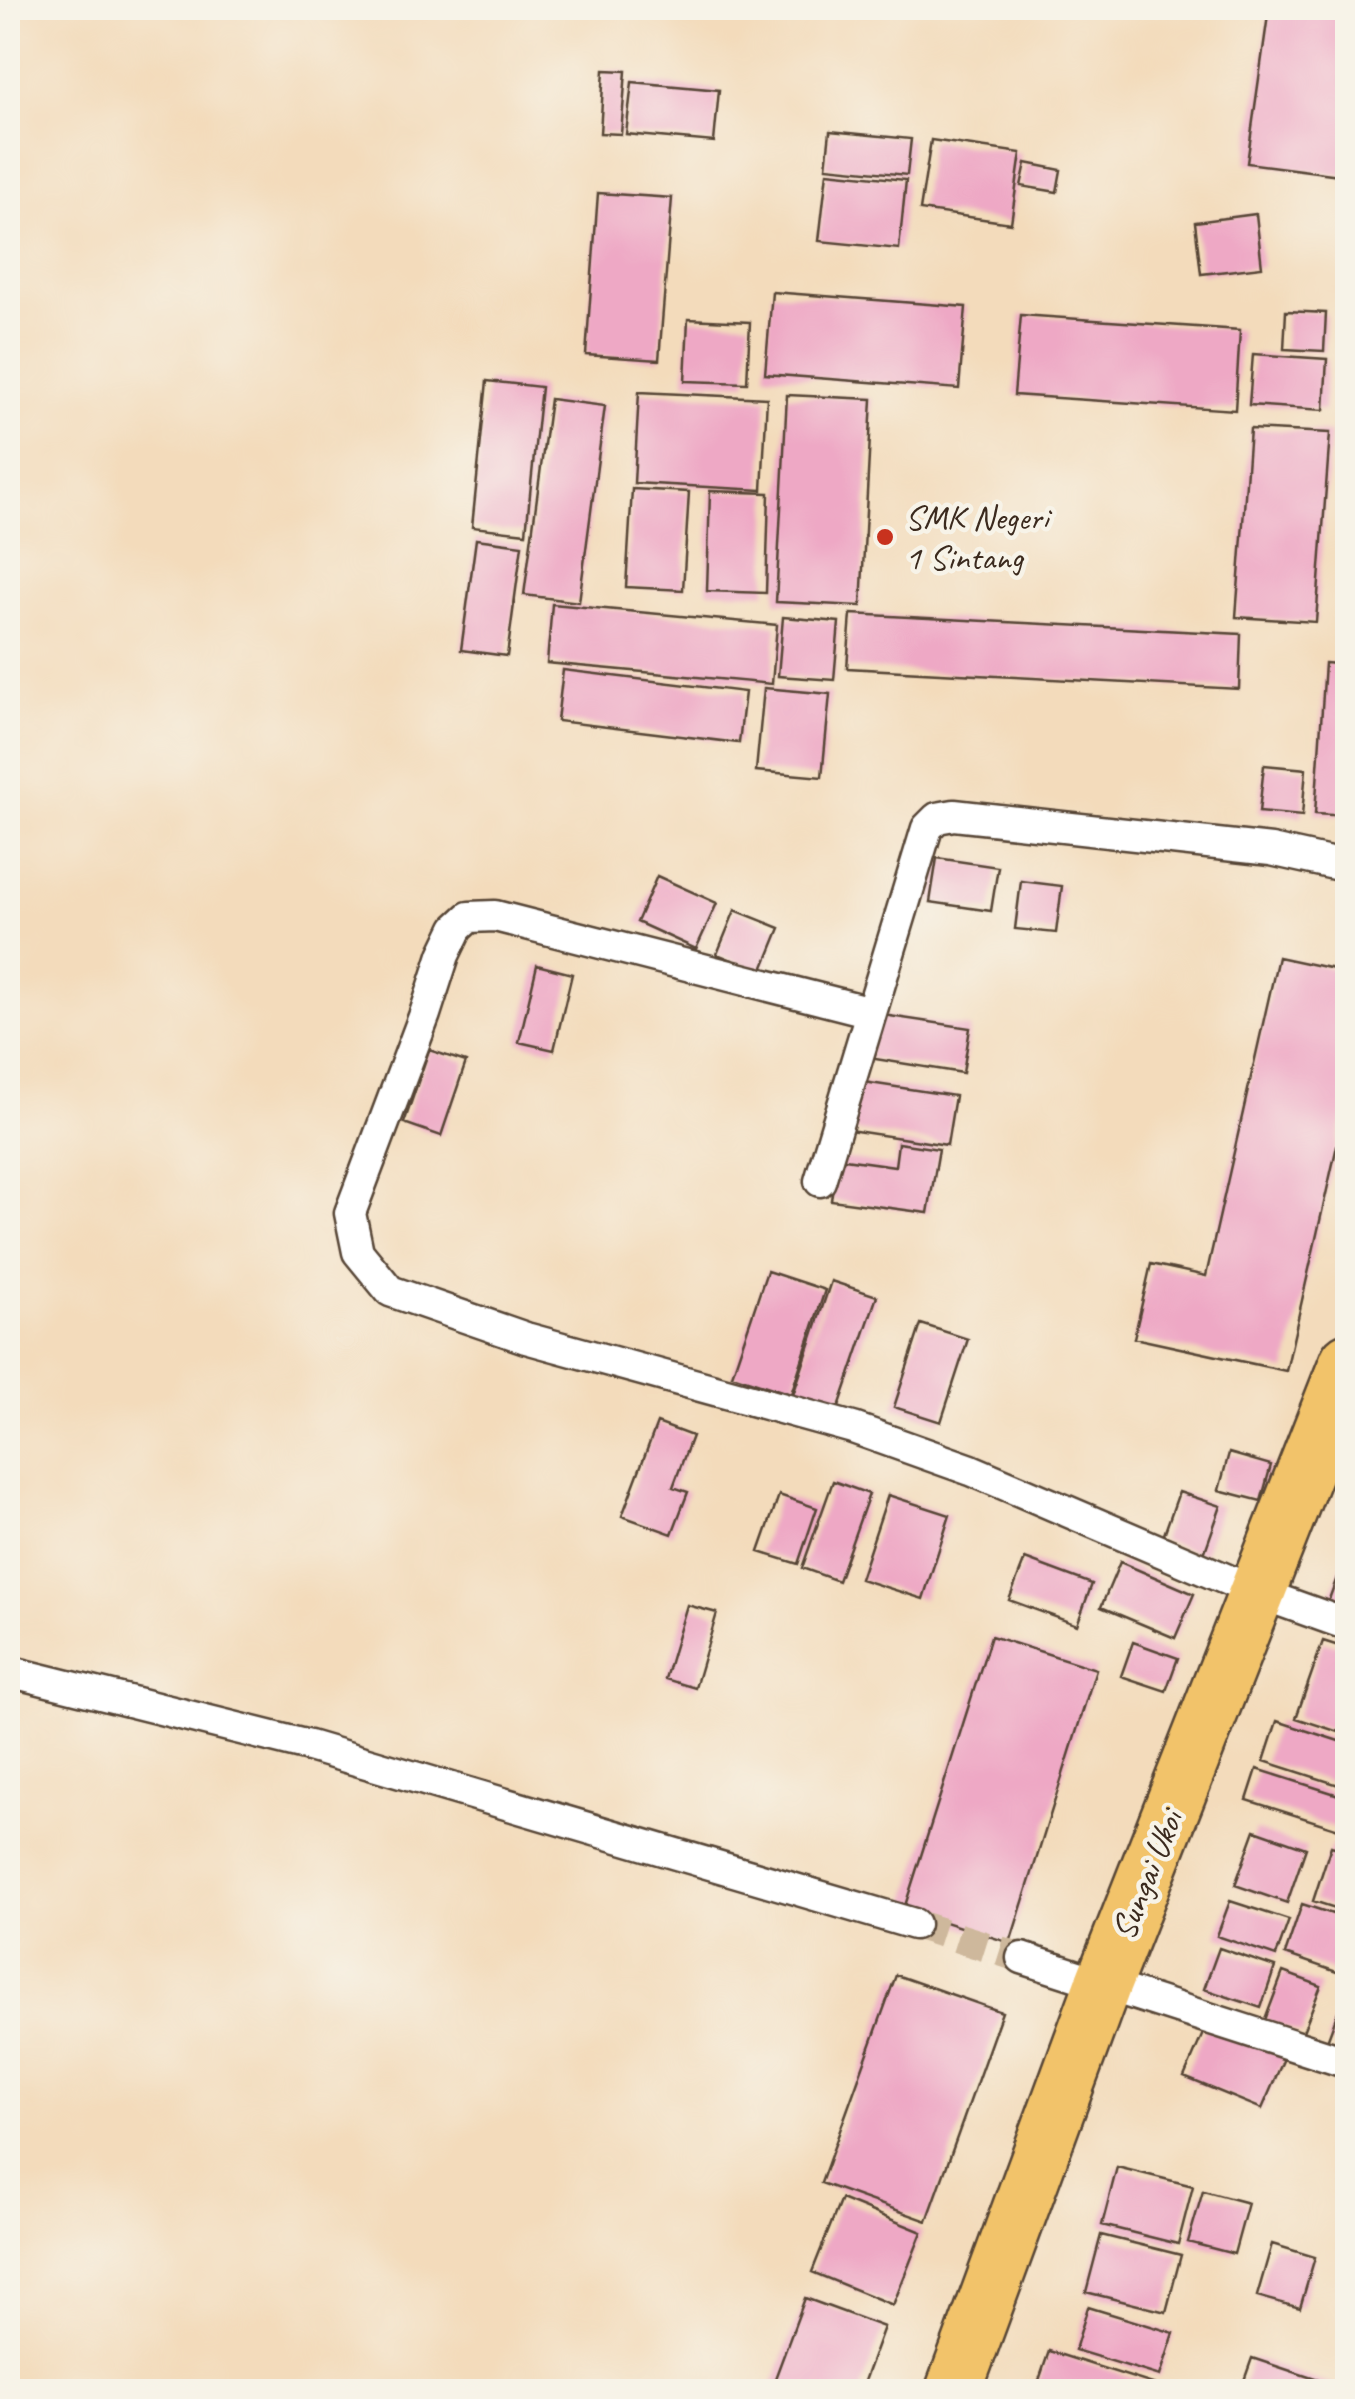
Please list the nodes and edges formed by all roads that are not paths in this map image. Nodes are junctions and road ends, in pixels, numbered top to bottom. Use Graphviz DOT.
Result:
graph roads {
  1 [pos="1348,866"];
  2 [pos="871,1012"];
  3 [pos="820,1181"];
  4 [pos="1348,1360"];
  5 [pos="1256,1592"];
  6 [pos="1348,1625"];
  7 [pos="8,1671"];
  8 [pos="914,1924"];
  9 [pos="1022,1958"];
  10 [pos="1103,1984"];
  11 [pos="1348,2063"];
  12 [pos="953,2392"];
  1 -- 2 [label="street"];
  2 -- 3 [label="street"];
  2 -- 5 [label="street"];
  4 -- 5 [label="highway, Sungai Ukoi"];
  5 -- 6 [label="street"];
  5 -- 10 [label="highway, Sungai Ukoi"];
  7 -- 8 [label="street"];
  9 -- 10 [label="street"];
  10 -- 11 [label="street"];
  10 -- 12 [label="highway, Sungai Ukoi"];
}
